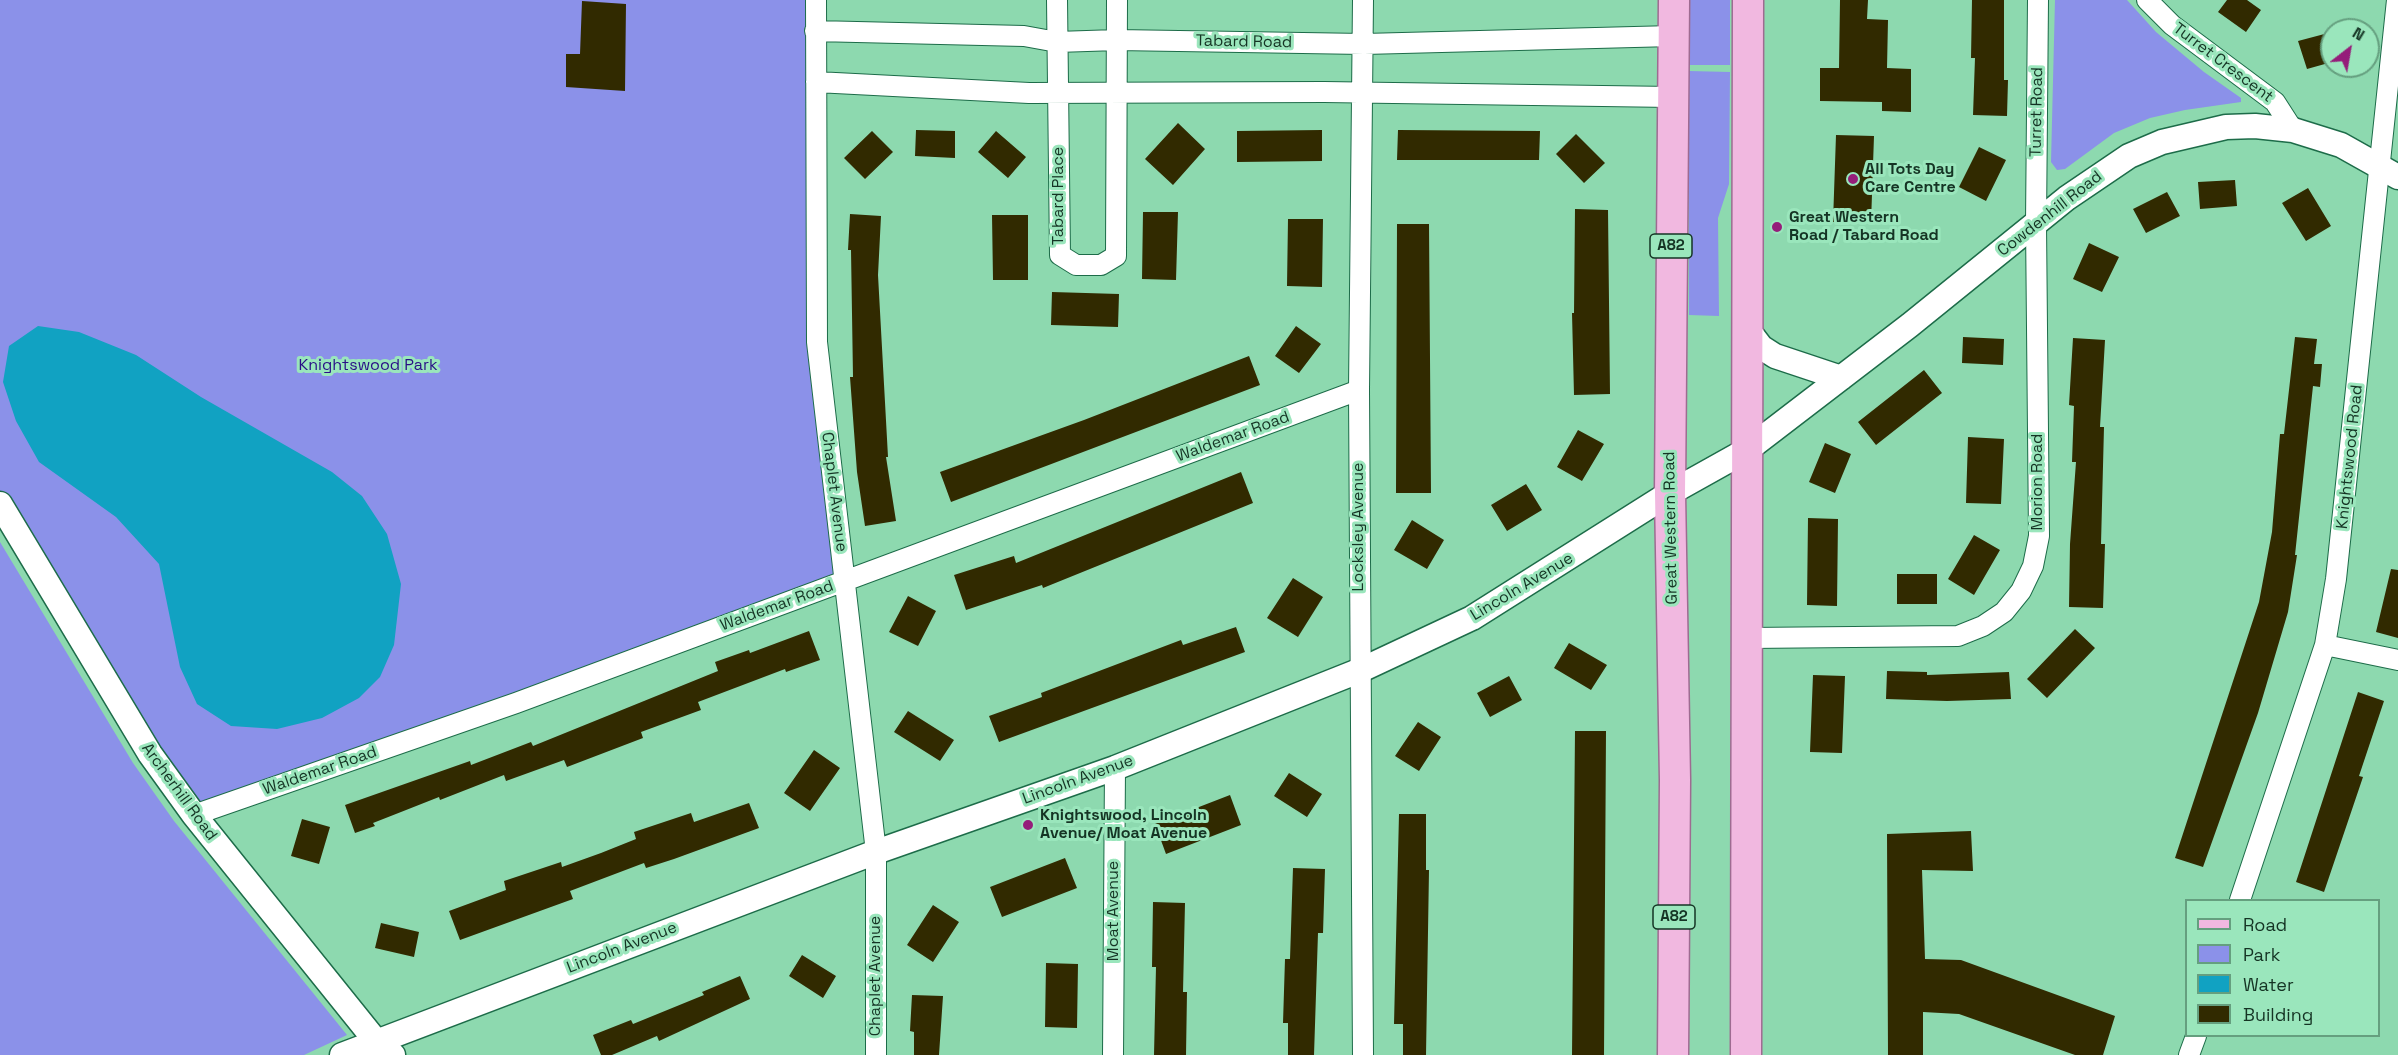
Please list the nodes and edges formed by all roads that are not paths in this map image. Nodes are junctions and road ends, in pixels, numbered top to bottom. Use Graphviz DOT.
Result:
graph roads {
  1 [pos="816,0"];
  2 [pos="1057,0"];
  3 [pos="1117,0"];
  4 [pos="1364,0"];
  5 [pos="1674,0"];
  6 [pos="1748,0"];
  7 [pos="2038,0"];
  8 [pos="2147,0"];
  9 [pos="2397,0"];
  10 [pos="815,31"];
  11 [pos="1673,36"];
  12 [pos="1117,40"];
  13 [pos="1057,42"];
  14 [pos="1364,44"];
  15 [pos="816,82"];
  16 [pos="1058,93"];
  17 [pos="1118,93"];
  18 [pos="1362,93"];
  19 [pos="1672,97"];
  20 [pos="2292,130"];
  21 [pos="2388,172"];
  22 [pos="2036,224"];
  23 [pos="1748,330"];
  24 [pos="1841,378"];
  25 [pos="1359,390"];
  26 [pos="1748,450"];
  27 [pos="1670,493"];
  28 [pos="0,504"];
  29 [pos="845,580"];
  30 [pos="1748,638"];
  31 [pos="2325,645"];
  32 [pos="2398,660"];
  33 [pos="1361,670"];
  34 [pos="1115,768"];
  35 [pos="194,815"];
  36 [pos="876,852"];
  37 [pos="2240,899"];
  38 [pos="2195,1037"];
  39 [pos="384,1048"];
  40 [pos="342,1055"];
  41 [pos="876,1055"];
  42 [pos="1113,1055"];
  43 [pos="1363,1055"];
  44 [pos="1673,1055"];
  45 [pos="1746,1055"];
  46 [pos="2189,1055"];
  1 -- 10 [label="street, Chaplet Avenue"];
  2 -- 13 [label="street, Tabard Place"];
  3 -- 12 [label="street, Tabard Place"];
  4 -- 14 [label="street, Locksley Avenue"];
  5 -- 11 [label="main road, Great Western Road / A82"];
  6 -- 23 [label="main road"];
  7 -- 22 [label="street, Turret Road"];
  8 -- 20 [label="street, Turret Crescent"];
  9 -- 21 [label="street, Knightswood Road"];
  10 -- 13 [label="street, Tabard Road"];
  10 -- 15 [label="street, Chaplet Avenue"];
  11 -- 14 [label="street, Tabard Road"];
  11 -- 19 [label="main road, Great Western Road / A82"];
  12 -- 13 [label="street, Tabard Road"];
  12 -- 14 [label="street, Tabard Road"];
  12 -- 17 [label="street, Tabard Place"];
  13 -- 16 [label="street, Tabard Place"];
  14 -- 18 [label="street, Locksley Avenue"];
  15 -- 16 [label="street"];
  15 -- 29 [label="street, Chaplet Avenue"];
  16 -- 17 [label="street"];
  16 -- 17 [label="street, Tabard Place"];
  17 -- 18 [label="street"];
  18 -- 19 [label="street"];
  18 -- 25 [label="street, Locksley Avenue"];
  19 -- 27 [label="main road, Great Western Road / A82"];
  20 -- 21 [label="street, Cowdenhill Road"];
  20 -- 22 [label="street, Cowdenhill Road"];
  21 -- 31 [label="street, Knightswood Road"];
  22 -- 24 [label="street, Cowdenhill Road"];
  22 -- 30 [label="street, Morion Road"];
  23 -- 24 [label="street"];
  23 -- 26 [label="main road"];
  24 -- 26 [label="street, Cowdenhill Road"];
  25 -- 29 [label="street, Waldemar Road"];
  25 -- 33 [label="street, Locksley Avenue"];
  26 -- 27 [label="street, Lincoln Avenue"];
  26 -- 30 [label="main road"];
  27 -- 33 [label="street, Lincoln Avenue"];
  27 -- 44 [label="main road, Great Western Road / A82"];
  28 -- 35 [label="street, Archerhill Road"];
  29 -- 35 [label="street, Waldemar Road"];
  29 -- 36 [label="street, Chaplet Avenue"];
  30 -- 45 [label="main road"];
  31 -- 32 [label="street"];
  31 -- 37 [label="street, Knightswood Road"];
  33 -- 34 [label="street, Lincoln Avenue"];
  33 -- 43 [label="street, Locksley Avenue"];
  34 -- 36 [label="street, Lincoln Avenue"];
  34 -- 42 [label="street, Moat Avenue"];
  35 -- 39 [label="street, Archerhill Road"];
  36 -- 39 [label="street, Lincoln Avenue"];
  36 -- 41 [label="street, Chaplet Avenue"];
  38 -- 46 [label="street"];
  39 -- 40 [label="street, Lincoln Avenue"];
}
